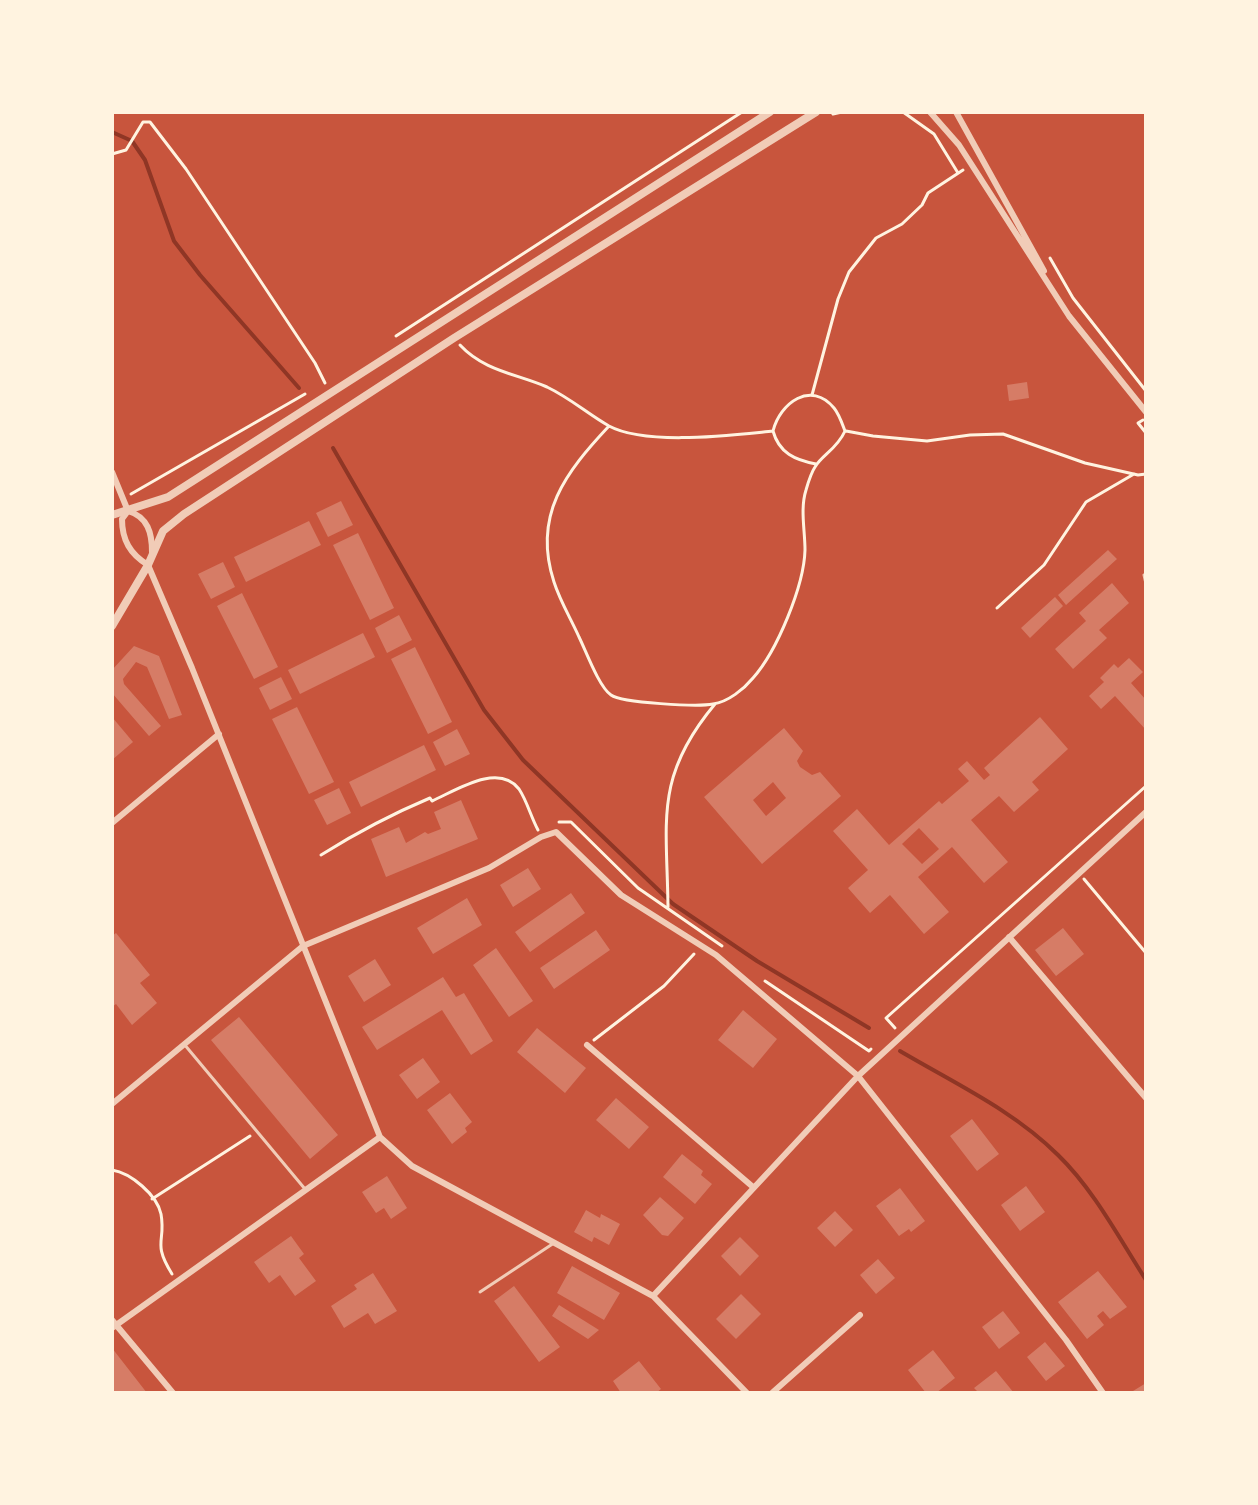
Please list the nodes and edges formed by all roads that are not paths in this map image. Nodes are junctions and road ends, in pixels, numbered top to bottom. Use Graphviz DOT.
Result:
graph roads {
  1 [pos="770,112"];
  2 [pos="816,112"];
  3 [pos="930,112"];
  4 [pos="956,112"];
  5 [pos="1069,316"];
  6 [pos="1146,412"];
  7 [pos="112,472"];
  8 [pos="128,511"];
  9 [pos="112,515"];
  10 [pos="152,552"];
  11 [pos="148,565"];
  12 [pos="1144,575"];
  13 [pos="1146,584"];
  14 [pos="112,626"];
  15 [pos="219,734"];
  16 [pos="1146,812"];
  17 [pos="112,823"];
  18 [pos="1009,937"];
  19 [pos="303,946"];
  20 [pos="184,1044"];
  21 [pos="587,1045"];
  22 [pos="858,1076"];
  23 [pos="1146,1098"];
  24 [pos="112,1104"];
  25 [pos="380,1137"];
  26 [pos="753,1187"];
  27 [pos="305,1189"];
  28 [pos="554,1243"];
  29 [pos="480,1292"];
  30 [pos="653,1296"];
  31 [pos="860,1315"];
  32 [pos="113,1324"];
  33 [pos="173,1393"];
  34 [pos="747,1393"];
  35 [pos="772,1393"];
  36 [pos="1103,1393"];
  1 -- 8 [label="street"];
  2 -- 10 [label="street"];
  3 -- 5 [label="street"];
  4 -- 5 [label="street"];
  5 -- 6 [label="street"];
  7 -- 8 [label="street"];
  8 -- 9 [label="street"];
  8 -- 10 [label="street"];
  8 -- 11 [label="street"];
  10 -- 11 [label="street"];
  11 -- 14 [label="street"];
  11 -- 15 [label="street"];
  12 -- 13 [label="lane"];
  15 -- 17 [label="street"];
  15 -- 19 [label="street"];
  16 -- 18 [label="street"];
  18 -- 22 [label="street"];
  18 -- 23 [label="street"];
  19 -- 20 [label="street"];
  19 -- 22 [label="street"];
  19 -- 25 [label="street"];
  20 -- 24 [label="street"];
  20 -- 27 [label="lane"];
  21 -- 26 [label="street"];
  22 -- 26 [label="street"];
  22 -- 36 [label="street"];
  25 -- 27 [label="street"];
  25 -- 28 [label="street"];
  26 -- 30 [label="street"];
  27 -- 32 [label="street"];
  28 -- 29 [label="lane"];
  28 -- 30 [label="street"];
  30 -- 34 [label="street"];
  31 -- 35 [label="street"];
  32 -- 33 [label="street"];
}
